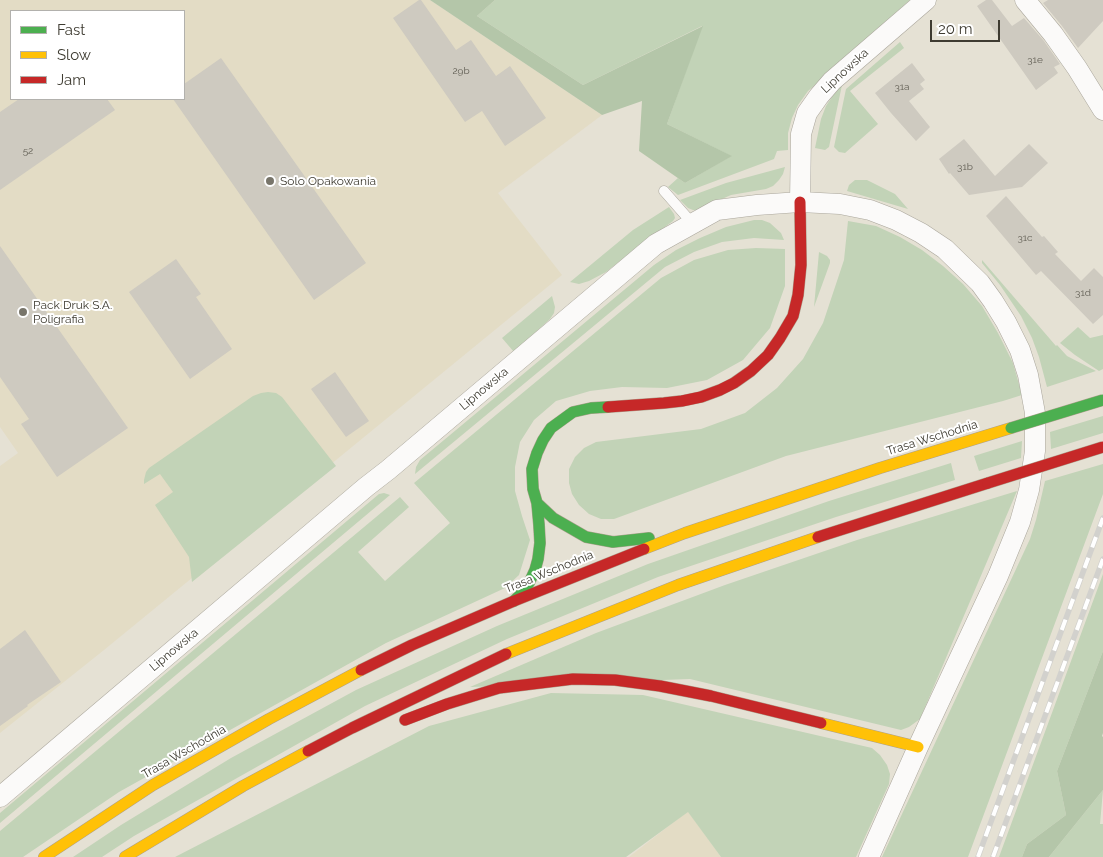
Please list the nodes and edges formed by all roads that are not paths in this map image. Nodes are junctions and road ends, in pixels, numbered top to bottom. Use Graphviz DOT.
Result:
graph roads {
  1 [pos="926,0"];
  2 [pos="1024,0"];
  3 [pos="1103,110"];
  4 [pos="664,191"];
  5 [pos="800,202"];
  6 [pos="692,224"];
  7 [pos="1103,400"];
  8 [pos="1103,447"];
  9 [pos="537,503"];
  10 [pos="685,533"];
  11 [pos="514,601"];
  12 [pos="352,728"];
  13 [pos="918,747"];
  14 [pos="0,797"];
  15 [pos="44,857"];
  16 [pos="125,857"];
  17 [pos="868,857"];
  1 -- 5 [label="street, Lipnowska"];
  2 -- 3 [label="street"];
  4 -- 6 [label="lane"];
  5 -- 6 [label="street, Lipnowska"];
  5 -- 9 [label="main road"];
  5 -- 13 [label="street"];
  6 -- 14 [label="street, Lipnowska"];
  7 -- 10 [label="main road, Trasa Wschodnia, bridge"];
  8 -- 12 [label="main road, bridge"];
  9 -- 10 [label="main road"];
  9 -- 11 [label="main road"];
  10 -- 11 [label="main road, Trasa Wschodnia"];
  11 -- 15 [label="main road, Trasa Wschodnia"];
  12 -- 13 [label="main road"];
  12 -- 16 [label="main road"];
  13 -- 17 [label="street"];
}
